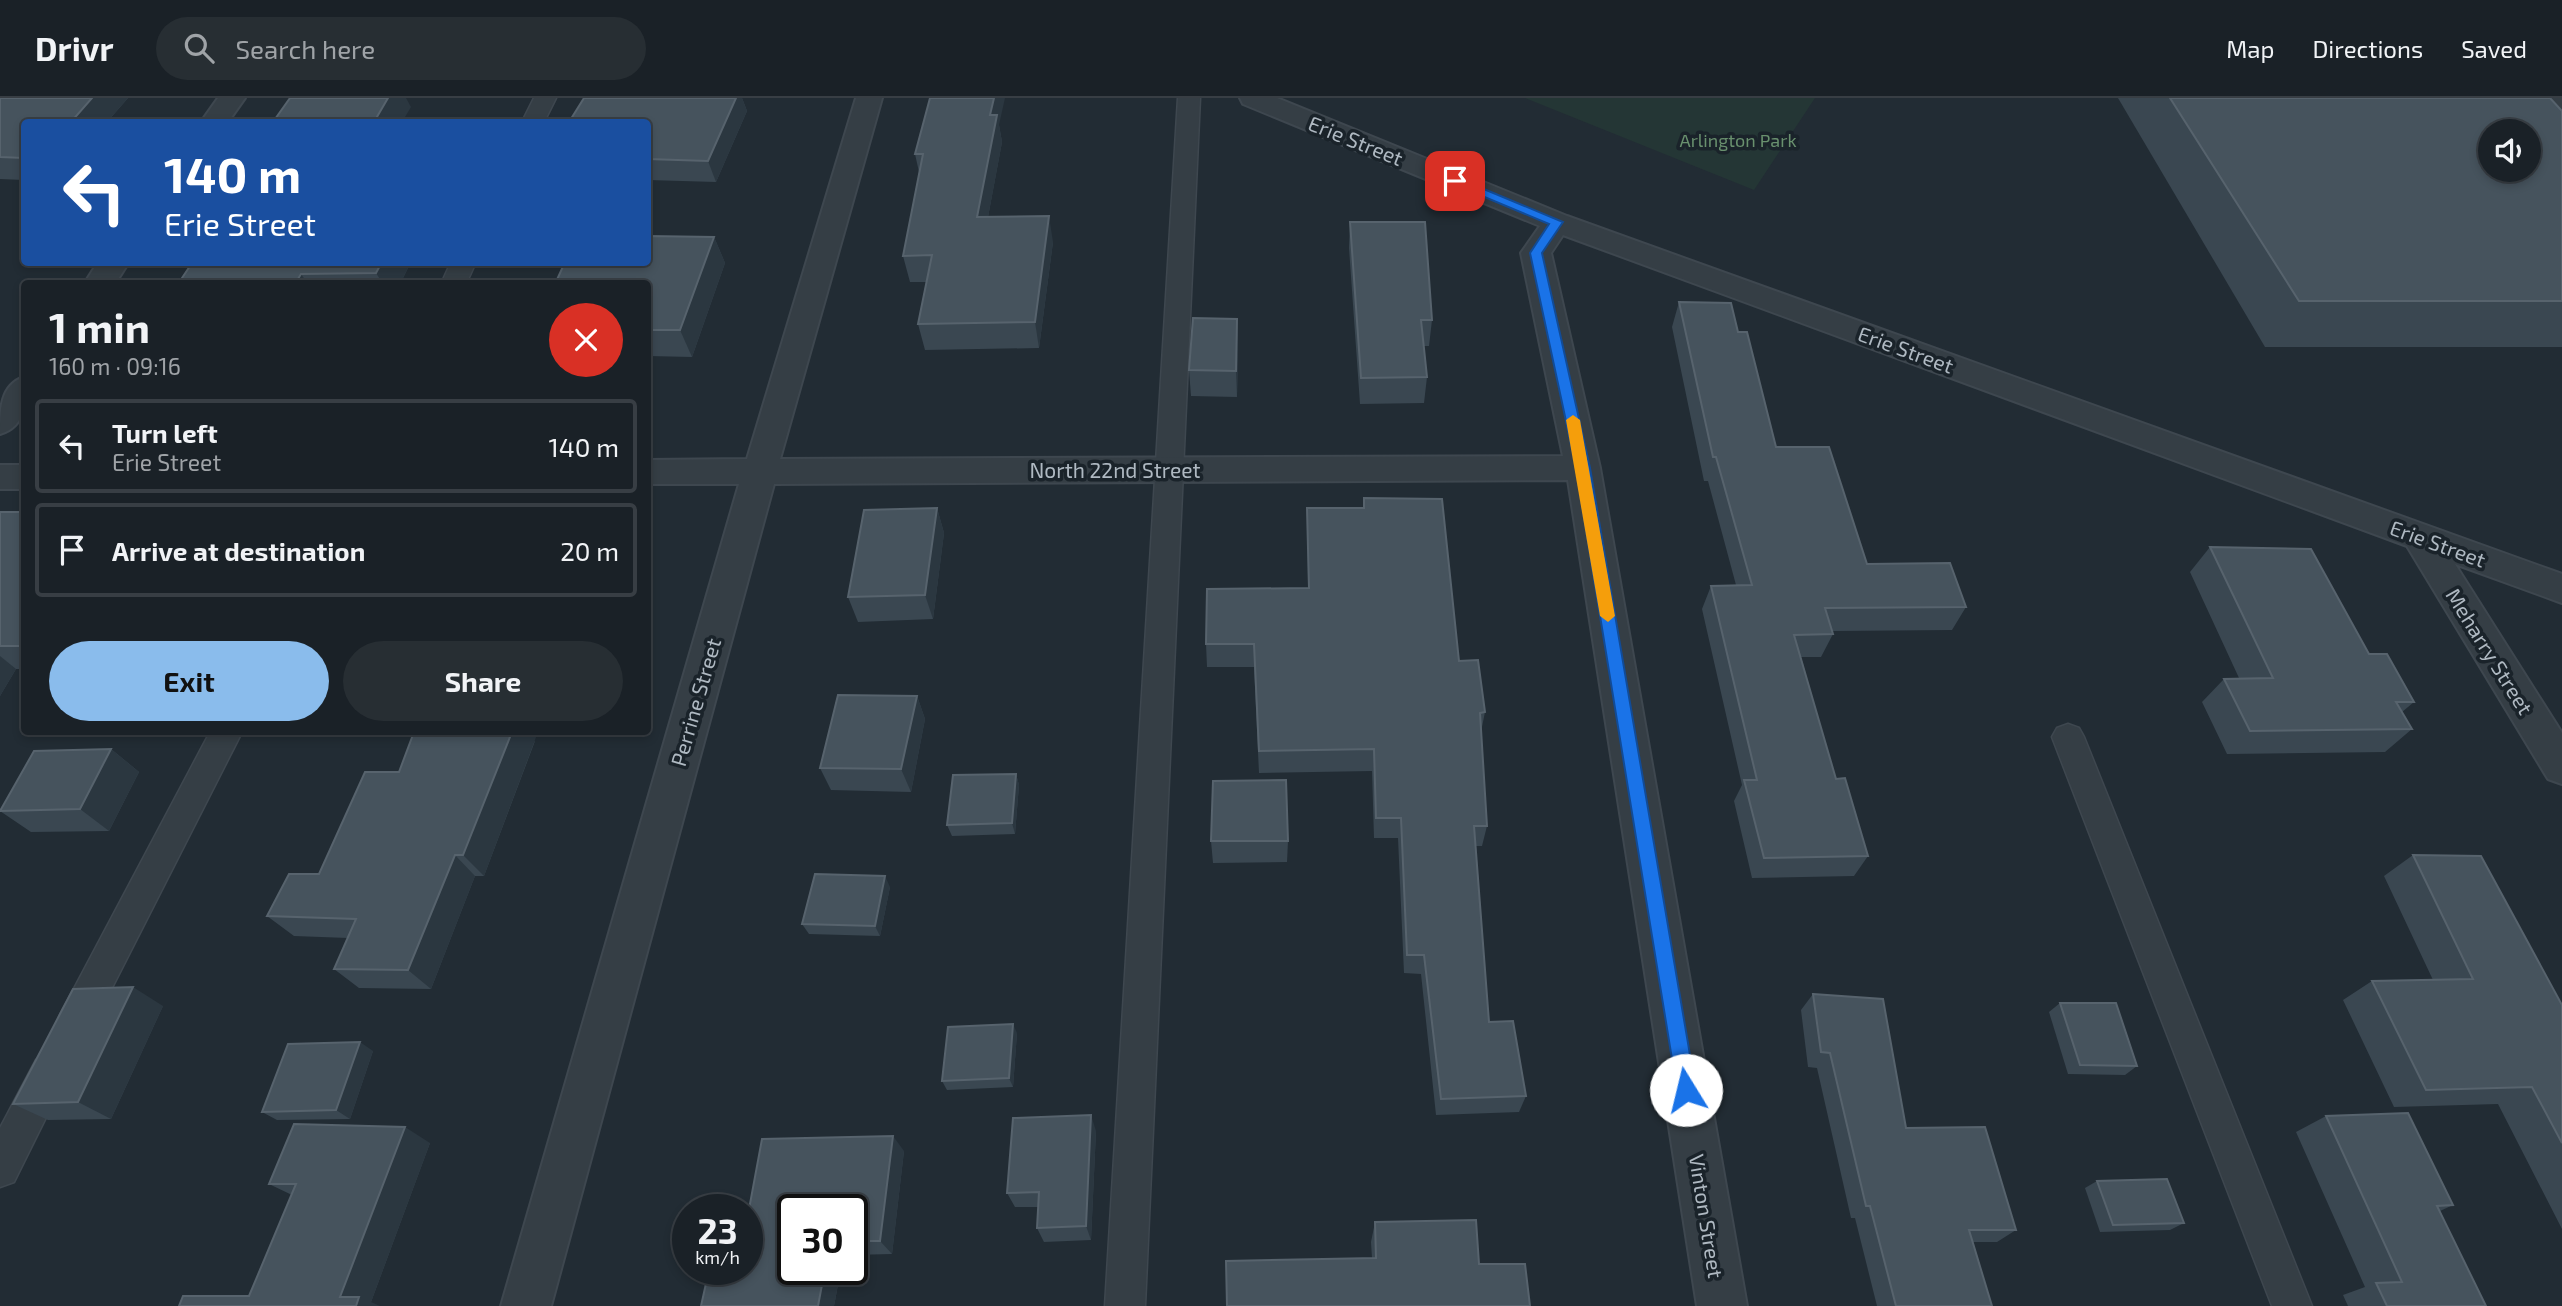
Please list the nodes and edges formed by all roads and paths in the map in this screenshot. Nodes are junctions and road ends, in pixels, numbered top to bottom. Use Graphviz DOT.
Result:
graph roads {
  1 [pos="232,98"];
  2 [pos="545,98"];
  3 [pos="869,98"];
  4 [pos="1189,98"];
  5 [pos="1253,98"];
  6 [pos="2551,98"];
  7 [pos="2562,110"];
  8 [pos="216,119"];
  9 [pos="534,119"];
  10 [pos="1556,222"];
  11 [pos="21,392"];
  12 [pos="0,422"];
  13 [pos="1583,468"];
  14 [pos="1171,469"];
  15 [pos="760,471"];
  16 [pos="651,472"];
  17 [pos="0,477"];
  18 [pos="21,477"];
  19 [pos="2418,536"];
  20 [pos="2562,589"];
  21 [pos="224,735"];
  22 [pos="2068,737"];
  23 [pos="2562,767"];
  24 [pos="0,1168"];
  25 [pos="526,1306"];
  26 [pos="1125,1306"];
  27 [pos="1722,1306"];
  28 [pos="2292,1306"];
  1 -- 8 [label="street"];
  2 -- 9 [label="lane"];
  3 -- 15 [label="street, Perrine Street"];
  4 -- 14 [label="lane"];
  5 -- 10 [label="street, Erie Street"];
  6 -- 7 [label="lane"];
  10 -- 13 [label="street, Vinton Street"];
  10 -- 19 [label="street, Erie Street"];
  11 -- 12 [label="street"];
  13 -- 14 [label="street, North 22nd Street"];
  13 -- 27 [label="street, Vinton Street"];
  14 -- 15 [label="street, North 22nd Street"];
  14 -- 26 [label="lane"];
  15 -- 16 [label="street, North 22nd Street"];
  15 -- 25 [label="street, Perrine Street"];
  17 -- 18 [label="street"];
  19 -- 20 [label="street, Erie Street"];
  19 -- 23 [label="street, Meharry Street"];
  21 -- 24 [label="lane"];
  22 -- 28 [label="lane"];
}
